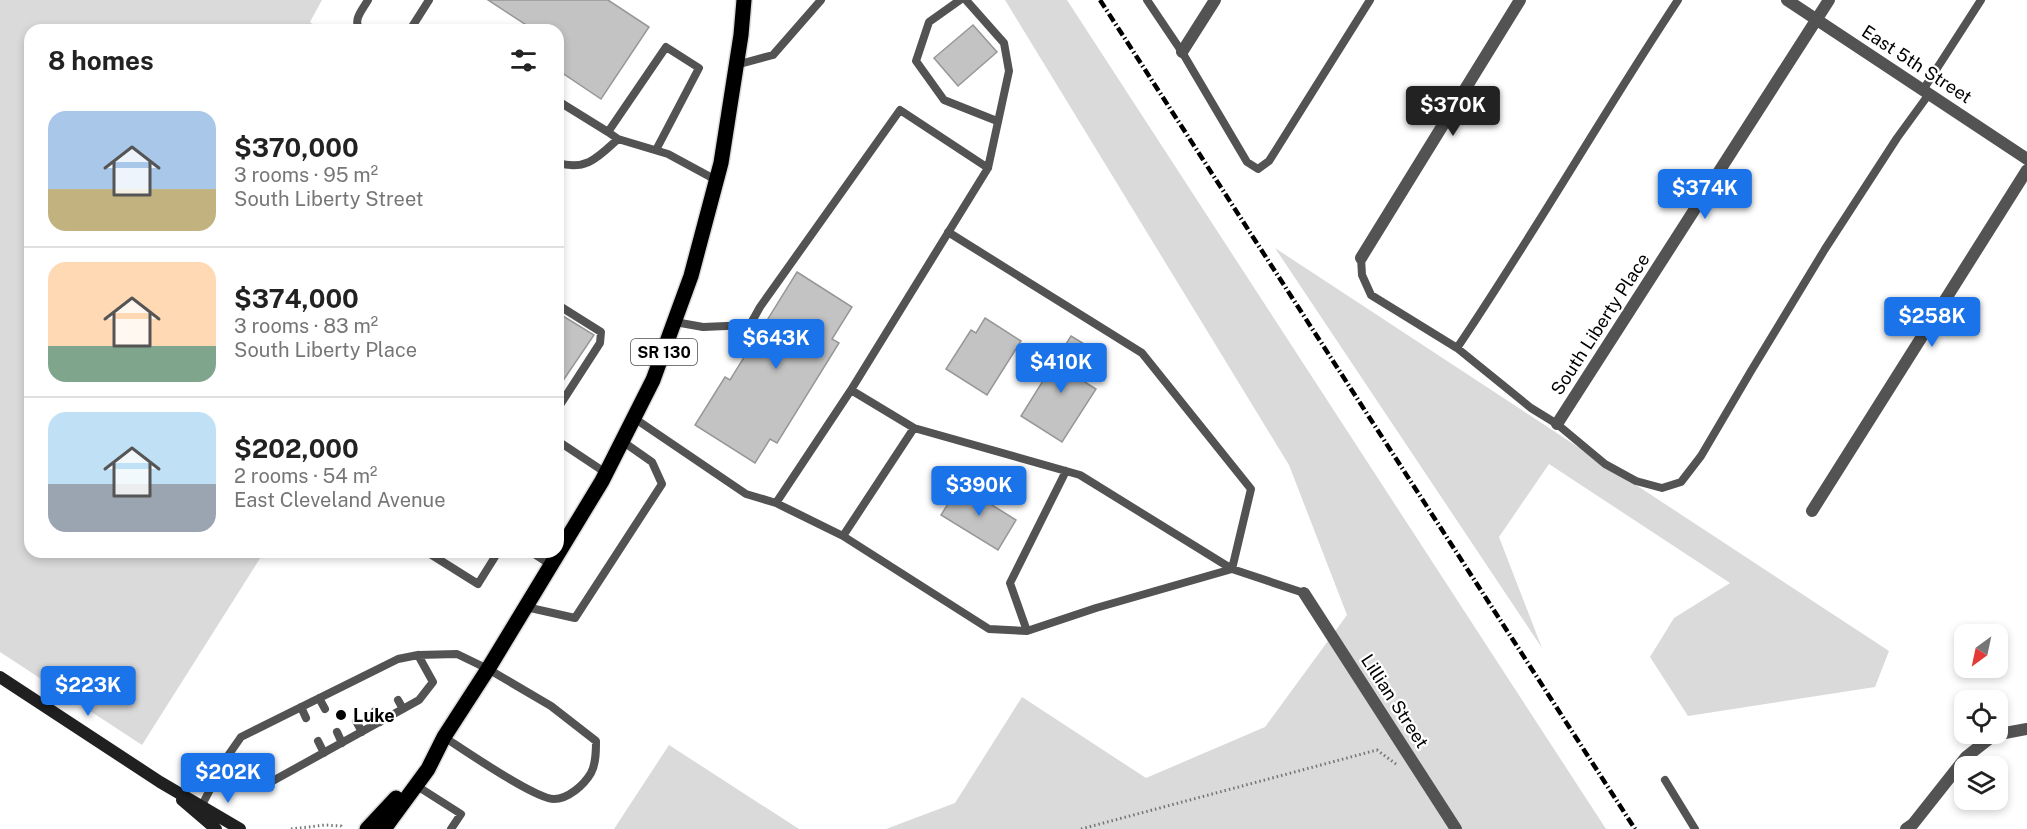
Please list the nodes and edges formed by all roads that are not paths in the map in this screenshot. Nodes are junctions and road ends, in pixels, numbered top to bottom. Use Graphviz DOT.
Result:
graph roads {
  1 [pos="368,0"];
  2 [pos="429,0"];
  3 [pos="744,0"];
  4 [pos="822,0"];
  5 [pos="960,0"];
  6 [pos="966,0"];
  7 [pos="1147,0"];
  8 [pos="1215,0"];
  9 [pos="1370,0"];
  10 [pos="1520,0"];
  11 [pos="1678,0"];
  12 [pos="1787,0"];
  13 [pos="1829,0"];
  14 [pos="1981,0"];
  15 [pos="1817,19"];
  16 [pos="357,24"];
  17 [pos="414,24"];
  18 [pos="1182,52"];
  19 [pos="736,65"];
  20 [pos="1926,92"];
  21 [pos="564,105"];
  22 [pos="997,121"];
  23 [pos="608,132"];
  24 [pos="618,139"];
  25 [pos="656,150"];
  26 [pos="2027,159"];
  27 [pos="564,164"];
  28 [pos="988,168"];
  29 [pos="2027,170"];
  30 [pos="716,180"];
  31 [pos="948,232"];
  32 [pos="1361,258"];
  33 [pos="564,309"];
  34 [pos="675,322"];
  35 [pos="1456,348"];
  36 [pos="850,390"];
  37 [pos="564,399"];
  38 [pos="634,418"];
  39 [pos="1557,424"];
  40 [pos="914,428"];
  41 [pos="622,441"];
  42 [pos="564,445"];
  43 [pos="1066,471"];
  44 [pos="606,474"];
  45 [pos="776,503"];
  46 [pos="1812,511"];
  47 [pos="843,536"];
  48 [pos="564,543"];
  49 [pos="437,558"];
  50 [pos="494,558"];
  51 [pos="540,558"];
  52 [pos="555,558"];
  53 [pos="551,565"];
  54 [pos="1232,569"];
  55 [pos="1304,593"];
  56 [pos="526,607"];
  57 [pos="1028,631"];
  58 [pos="418,655"];
  59 [pos="380,667"];
  60 [pos="488,669"];
  61 [pos="0,677"];
  62 [pos="386,677"];
  63 [pos="359,678"];
  64 [pos="340,687"];
  65 [pos="364,688"];
  66 [pos="319,698"];
  67 [pos="345,698"];
  68 [pos="398,700"];
  69 [pos="301,707"];
  70 [pos="325,709"];
  71 [pos="403,709"];
  72 [pos="375,711"];
  73 [pos="306,718"];
  74 [pos="356,721"];
  75 [pos="380,722"];
  76 [pos="2027,729"];
  77 [pos="337,732"];
  78 [pos="362,732"];
  79 [pos="444,738"];
  80 [pos="318,741"];
  81 [pos="342,743"];
  82 [pos="324,753"];
  83 [pos="227,757"];
  84 [pos="1665,780"];
  85 [pos="160,782"];
  86 [pos="417,786"];
  87 [pos="202,805"];
  88 [pos="216,829"];
  89 [pos="240,829"];
  90 [pos="367,829"];
  91 [pos="384,829"];
  92 [pos="451,829"];
  93 [pos="1456,829"];
  94 [pos="1695,829"];
  95 [pos="1906,829"];
  1 -- 16 [label="lane"];
  2 -- 17 [label="lane"];
  3 -- 19 [label="main road, SR 130"];
  4 -- 19 [label="lane"];
  5 -- 22 [label="lane"];
  6 -- 22 [label="lane"];
  7 -- 18 [label="lane"];
  8 -- 18 [label="street"];
  9 -- 18 [label="lane"];
  10 -- 32 [label="street"];
  11 -- 35 [label="lane"];
  12 -- 15 [label="street, East 5th Street"];
  13 -- 15 [label="street, South Liberty Place"];
  14 -- 20 [label="lane"];
  15 -- 20 [label="street, East 5th Street"];
  15 -- 39 [label="street, South Liberty Place"];
  19 -- 30 [label="main road, SR 130"];
  20 -- 26 [label="street, East 5th Street"];
  20 -- 39 [label="lane"];
  21 -- 23 [label="lane"];
  22 -- 28 [label="lane"];
  23 -- 24 [label="lane"];
  23 -- 25 [label="lane"];
  24 -- 25 [label="lane"];
  24 -- 27 [label="lane"];
  25 -- 30 [label="lane"];
  28 -- 31 [label="lane"];
  28 -- 34 [label="lane"];
  29 -- 46 [label="street"];
  30 -- 34 [label="main road, SR 130"];
  31 -- 36 [label="lane"];
  31 -- 54 [label="lane"];
  32 -- 35 [label="lane"];
  33 -- 37 [label="lane"];
  34 -- 38 [label="main road, SR 130"];
  35 -- 39 [label="lane"];
  36 -- 40 [label="lane"];
  36 -- 45 [label="lane"];
  38 -- 41 [label="main road, SR 130"];
  38 -- 45 [label="lane"];
  40 -- 43 [label="lane"];
  40 -- 47 [label="lane"];
  41 -- 44 [label="main road, SR 130"];
  41 -- 56 [label="lane"];
  42 -- 44 [label="lane"];
  43 -- 54 [label="lane"];
  43 -- 57 [label="lane"];
  44 -- 48 [label="main road, SR 130"];
  45 -- 47 [label="lane"];
  47 -- 57 [label="lane"];
  49 -- 50 [label="lane"];
  51 -- 53 [label="lane"];
  52 -- 53 [label="main road, SR 130"];
  53 -- 56 [label="main road, SR 130"];
  54 -- 55 [label="lane"];
  54 -- 57 [label="lane"];
  55 -- 93 [label="street, Lillian Street"];
  56 -- 60 [label="main road, SR 130"];
  58 -- 59 [label="lane"];
  58 -- 60 [label="lane"];
  58 -- 71 [label="lane"];
  59 -- 62 [label="lane"];
  59 -- 63 [label="lane"];
  60 -- 79 [label="main road, SR 130"];
  60 -- 79 [label="lane"];
  61 -- 85 [label="street"];
  63 -- 64 [label="lane"];
  63 -- 65 [label="lane"];
  64 -- 66 [label="lane"];
  64 -- 67 [label="lane"];
  66 -- 69 [label="lane"];
  66 -- 70 [label="lane"];
  68 -- 71 [label="lane"];
  69 -- 73 [label="lane"];
  69 -- 83 [label="lane"];
  71 -- 75 [label="lane"];
  72 -- 75 [label="lane"];
  74 -- 78 [label="lane"];
  75 -- 78 [label="lane"];
  76 -- 95 [label="street"];
  77 -- 81 [label="lane"];
  78 -- 81 [label="lane"];
  79 -- 86 [label="main road"];
  79 -- 90 [label="main road"];
  80 -- 82 [label="lane"];
  81 -- 82 [label="lane"];
  82 -- 83 [label="lane"];
  83 -- 87 [label="lane"];
  84 -- 94 [label="lane"];
  85 -- 87 [label="street"];
  85 -- 88 [label="street"];
  86 -- 91 [label="main road"];
  86 -- 92 [label="lane"];
  87 -- 89 [label="street"];
}
